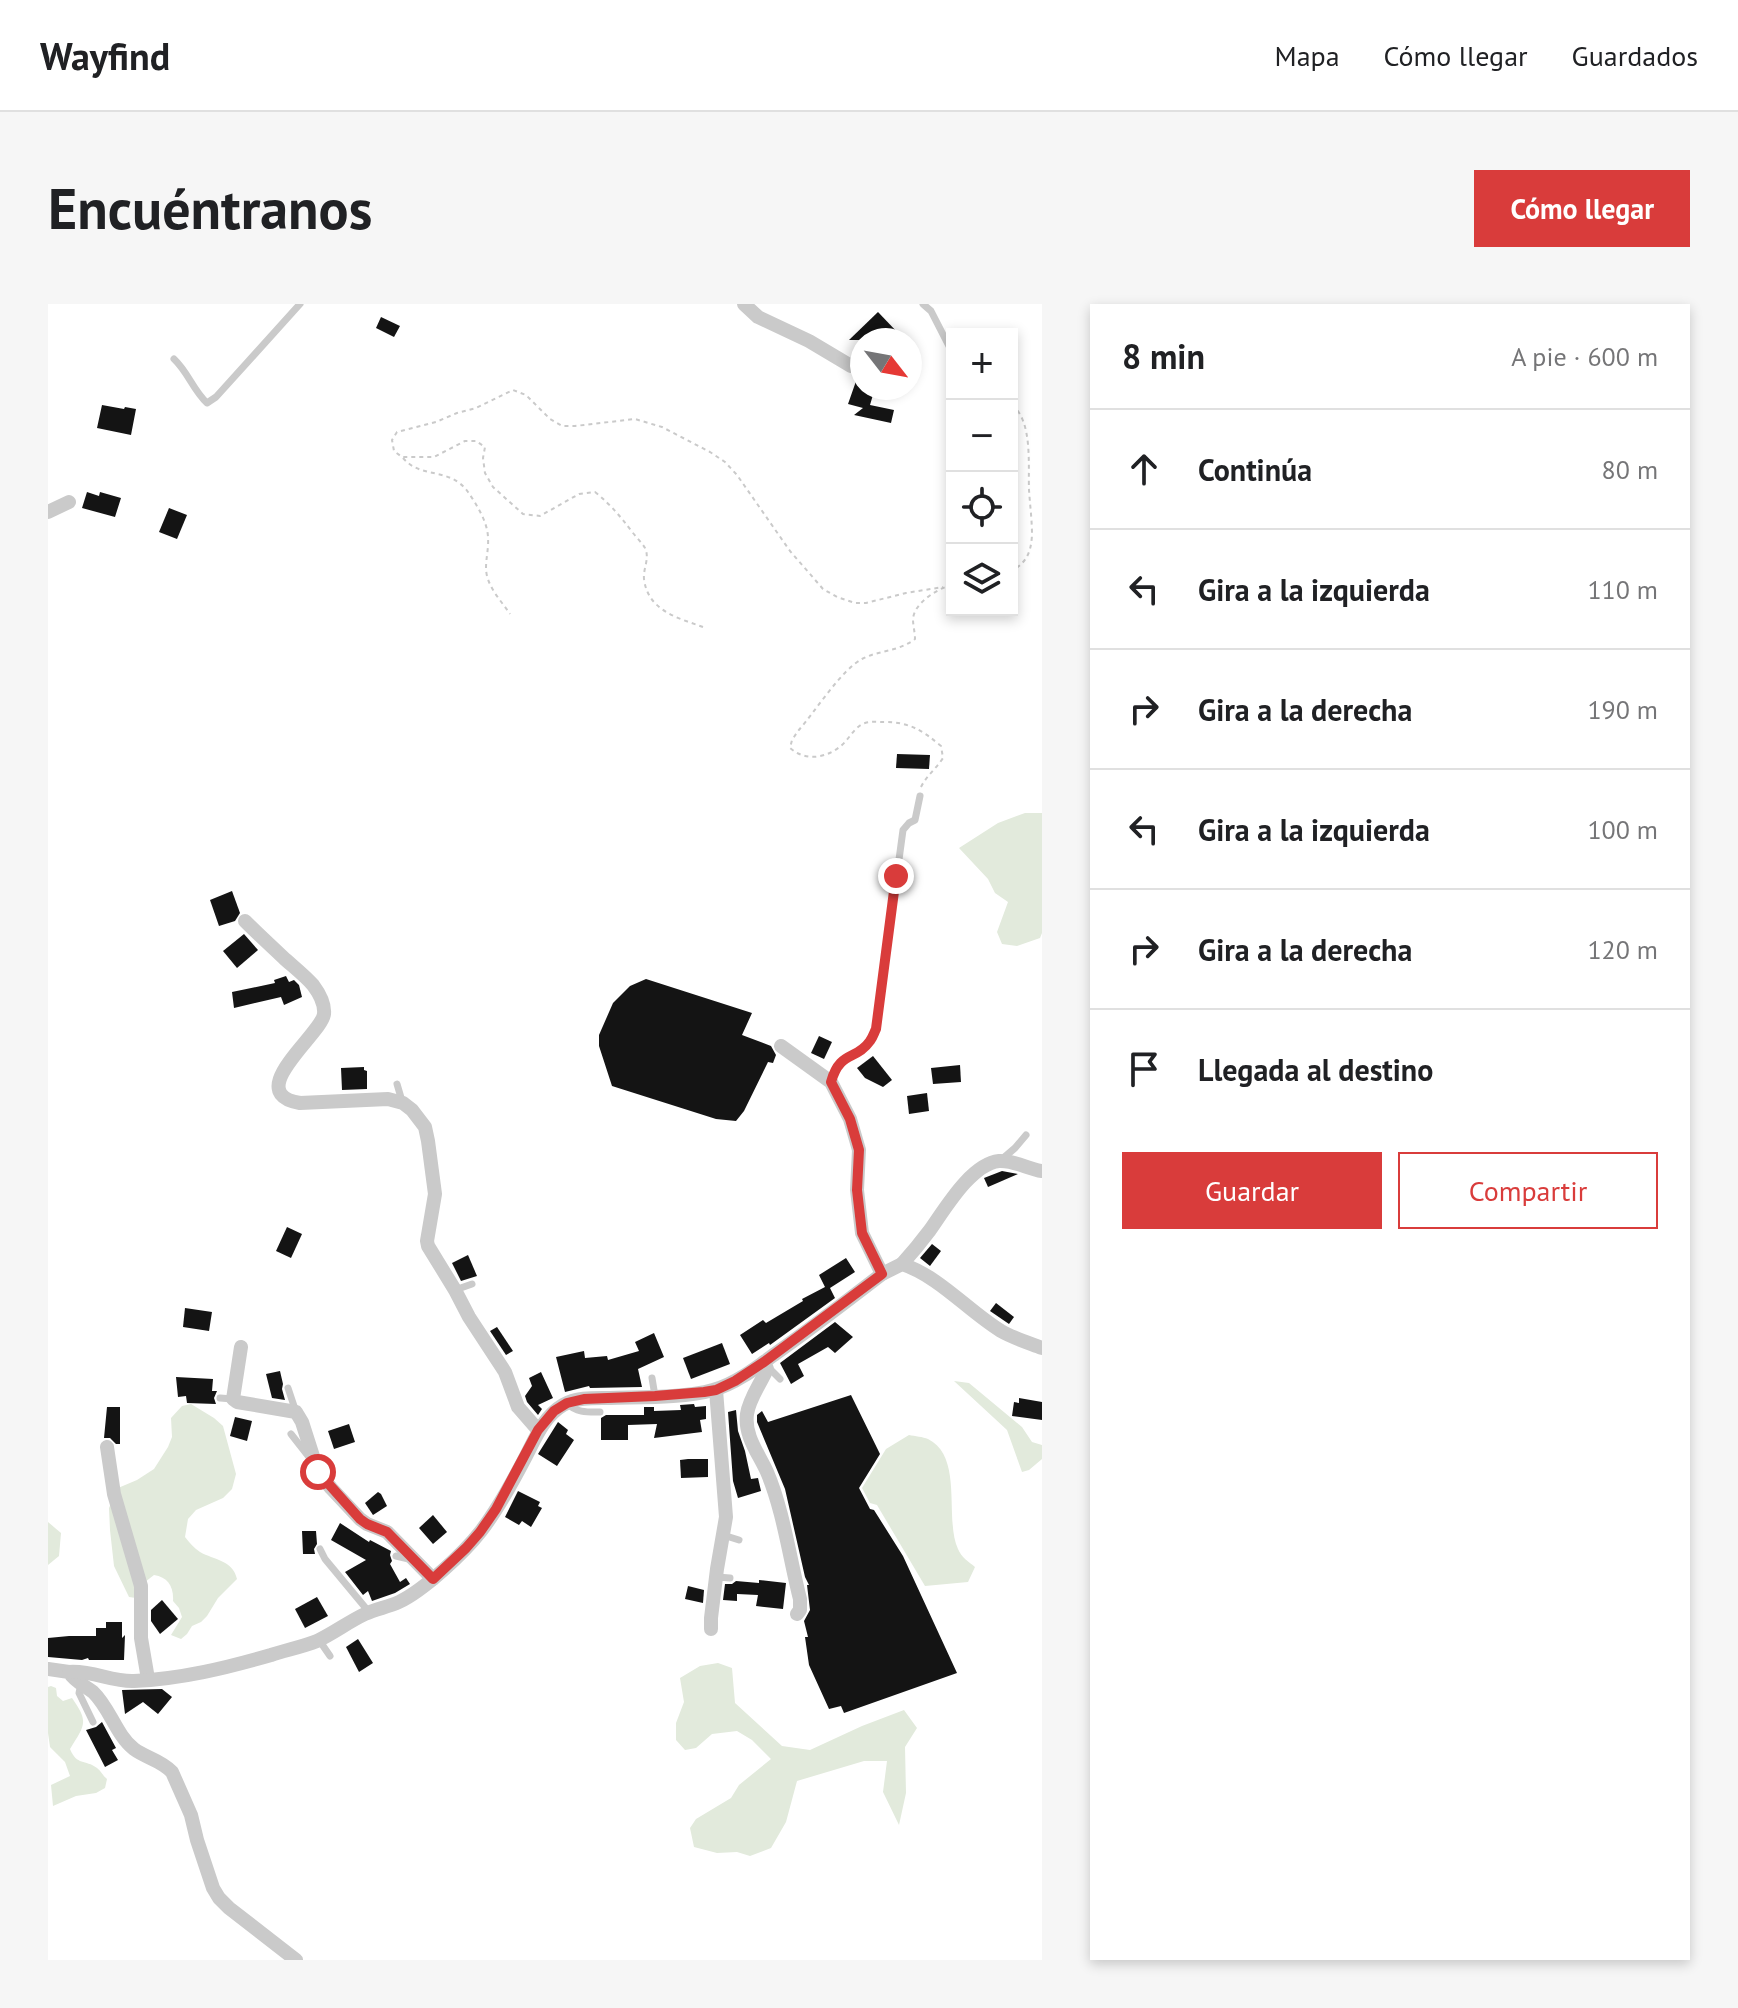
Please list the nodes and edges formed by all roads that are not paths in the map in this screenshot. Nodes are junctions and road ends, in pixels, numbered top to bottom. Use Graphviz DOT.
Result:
graph roads {
  1 [pos="300,304"];
  2 [pos="744,304"];
  3 [pos="923,304"];
  4 [pos="946,340"];
  5 [pos="174,359"];
  6 [pos="850,365"];
  7 [pos="69,502"];
  8 [pos="48,512"];
  9 [pos="920,796"];
  10 [pos="245,921"];
  11 [pos="781,1046"];
  12 [pos="831,1082"];
  13 [pos="397,1084"];
  14 [pos="403,1103"];
  15 [pos="1026,1135"];
  16 [pos="999,1161"];
  17 [pos="1042,1171"];
  18 [pos="902,1264"];
  19 [pos="882,1274"];
  20 [pos="472,1284"];
  21 [pos="455,1290"];
  22 [pos="241,1347"];
  23 [pos="1042,1348"];
  24 [pos="766,1366"];
  25 [pos="652,1378"];
  26 [pos="780,1379"];
  27 [pos="288,1388"];
  28 [pos="716,1390"];
  29 [pos="655,1396"];
  30 [pos="567,1403"];
  31 [pos="296,1412"];
  32 [pos="600,1412"];
  33 [pos="538,1430"];
  34 [pos="291,1434"];
  35 [pos="107,1447"];
  36 [pos="321,1466"];
  37 [pos="723,1535"];
  38 [pos="739,1540"];
  39 [pos="320,1549"];
  40 [pos="396,1556"];
  41 [pos="415,1560"];
  42 [pos="433,1579"];
  43 [pos="369,1612"];
  44 [pos="797,1614"];
  45 [pos="711,1629"];
  46 [pos="319,1640"];
  47 [pos="330,1656"];
  48 [pos="48,1669"];
  49 [pos="69,1672"];
  50 [pos="148,1679"];
  51 [pos="81,1684"];
  52 [pos="93,1722"];
  53 [pos="296,1960"];
  1 -- 5 [label="lane"];
  2 -- 6 [label="street"];
  3 -- 4 [label="lane"];
  7 -- 8 [label="street"];
  9 -- 12 [label="lane"];
  10 -- 14 [label="street"];
  11 -- 12 [label="street"];
  12 -- 19 [label="street"];
  13 -- 14 [label="lane"];
  14 -- 21 [label="street"];
  15 -- 16 [label="lane"];
  16 -- 17 [label="street"];
  16 -- 18 [label="street"];
  18 -- 19 [label="street"];
  18 -- 23 [label="street"];
  19 -- 24 [label="street"];
  20 -- 21 [label="lane"];
  21 -- 33 [label="street"];
  22 -- 31 [label="street"];
  24 -- 26 [label="lane"];
  24 -- 28 [label="street"];
  24 -- 44 [label="street"];
  25 -- 29 [label="lane"];
  27 -- 31 [label="lane"];
  28 -- 29 [label="street"];
  28 -- 37 [label="street"];
  29 -- 30 [label="street"];
  30 -- 32 [label="lane"];
  30 -- 33 [label="street"];
  31 -- 36 [label="street"];
  33 -- 42 [label="street"];
  34 -- 36 [label="lane"];
  35 -- 50 [label="street"];
  36 -- 41 [label="street"];
  37 -- 38 [label="lane"];
  37 -- 45 [label="street"];
  39 -- 43 [label="lane"];
  40 -- 41 [label="lane"];
  41 -- 42 [label="street"];
  42 -- 43 [label="street"];
  43 -- 46 [label="street"];
  46 -- 47 [label="lane"];
  46 -- 50 [label="street"];
  48 -- 49 [label="street"];
  49 -- 50 [label="street"];
  49 -- 51 [label="street"];
  51 -- 52 [label="lane"];
  51 -- 53 [label="street"];
}
